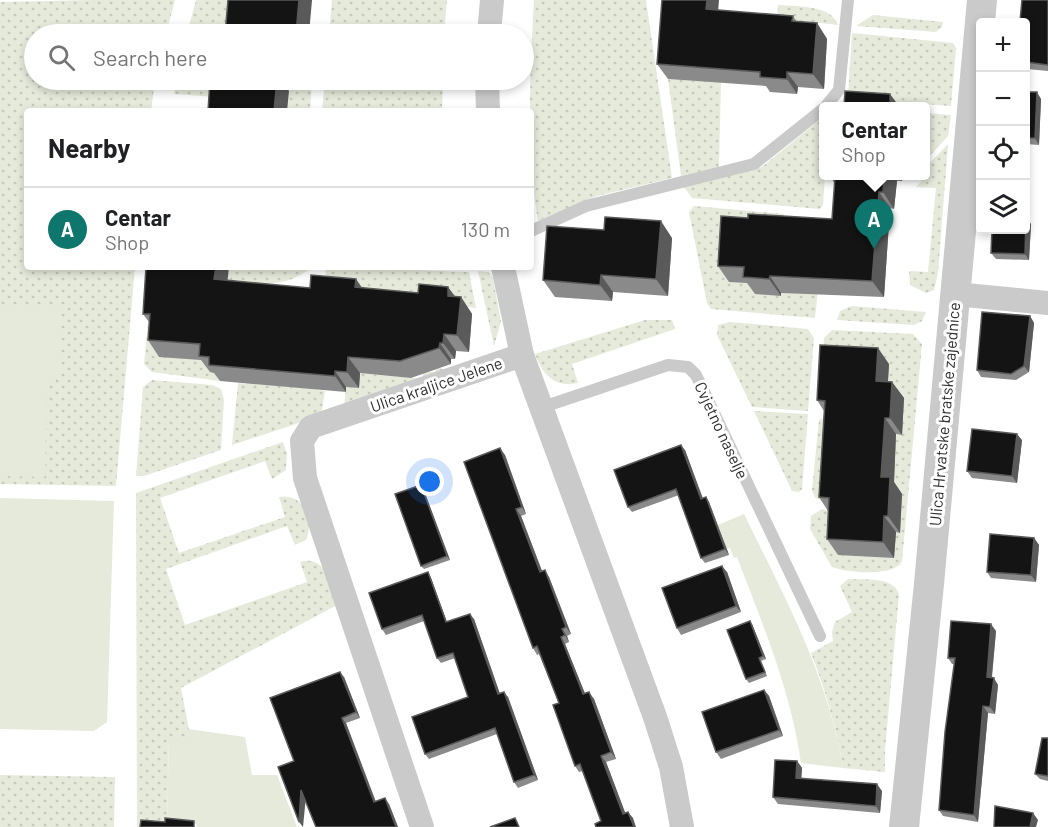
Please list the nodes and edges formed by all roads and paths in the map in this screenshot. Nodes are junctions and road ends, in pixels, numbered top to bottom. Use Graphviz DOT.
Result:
graph roads {
  1 [pos="492,0"];
  2 [pos="848,0"];
  3 [pos="982,0"];
  4 [pos="490,24"];
  5 [pos="487,90"];
  6 [pos="829,102"];
  7 [pos="488,108"];
  8 [pos="819,112"];
  9 [pos="534,230"];
  10 [pos="504,270"];
  11 [pos="955,294"];
  12 [pos="1048,303"];
  13 [pos="522,355"];
  14 [pos="540,408"];
  15 [pos="820,636"];
  16 [pos="422,827"];
  17 [pos="682,827"];
  18 [pos="904,827"];
  1 -- 4 [label="street"];
  2 -- 6 [label="lane"];
  3 -- 11 [label="street, Ulica Hrvatske bratske zajednice"];
  5 -- 7 [label="street"];
  8 -- 9 [label="lane"];
  10 -- 13 [label="street"];
  11 -- 12 [label="street"];
  11 -- 18 [label="street, Ulica Hrvatske bratske zajednice"];
  13 -- 14 [label="street, Ulica kraljice Jelene"];
  13 -- 16 [label="street, Ulica kraljice Jelene"];
  14 -- 15 [label="lane, Cvjetno naselje"];
  14 -- 17 [label="street, Ulica kraljice Jelene"];
}
